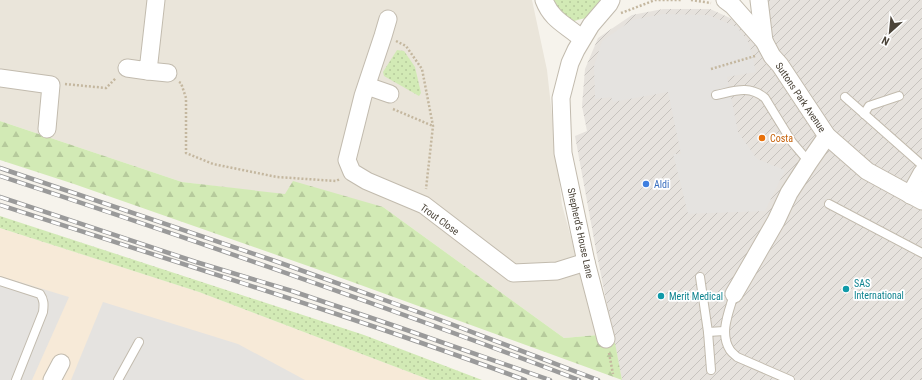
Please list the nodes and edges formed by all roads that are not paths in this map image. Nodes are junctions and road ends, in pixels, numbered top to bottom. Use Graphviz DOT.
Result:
graph roads {
  1 [pos="156,0"];
  2 [pos="544,0"];
  3 [pos="760,0"];
  4 [pos="721,2"];
  5 [pos="614,4"];
  6 [pos="388,19"];
  7 [pos="582,39"];
  8 [pos="768,49"];
  9 [pos="127,68"];
  10 [pos="148,71"];
  11 [pos="168,73"];
  12 [pos="0,78"];
  13 [pos="367,86"];
  14 [pos="716,95"];
  15 [pos="898,96"];
  16 [pos="845,97"];
  17 [pos="390,101"];
  18 [pos="864,114"];
  19 [pos="47,129"];
  20 [pos="827,136"];
  21 [pos="809,162"];
  22 [pos="922,165"];
  23 [pos="922,173"];
  24 [pos="916,198"];
  25 [pos="829,204"];
  26 [pos="922,253"];
  27 [pos="586,262"];
  28 [pos="700,277"];
  29 [pos="0,281"];
  30 [pos="734,294"];
  31 [pos="724,331"];
  32 [pos="708,332"];
  33 [pos="606,339"];
  34 [pos="139,342"];
  35 [pos="61,363"];
  36 [pos="711,370"];
  37 [pos="16,380"];
  38 [pos="52,380"];
  39 [pos="118,380"];
  40 [pos="790,380"];
  1 -- 10 [label="street"];
  2 -- 7 [label="street"];
  3 -- 8 [label="street"];
  4 -- 8 [label="street, Suttons Park Avenue"];
  5 -- 7 [label="street, Shepherd's House Lane"];
  6 -- 13 [label="street"];
  7 -- 27 [label="street, Shepherd's House Lane"];
  8 -- 20 [label="street, Suttons Park Avenue"];
  9 -- 10 [label="street"];
  10 -- 11 [label="street"];
  12 -- 19 [label="street"];
  13 -- 17 [label="street"];
  13 -- 27 [label="street, Trout Close"];
  14 -- 21 [label="lane"];
  15 -- 18 [label="lane"];
  16 -- 18 [label="lane"];
  18 -- 22 [label="lane"];
  20 -- 21 [label="street"];
  20 -- 24 [label="street, Suttons Park Avenue"];
  21 -- 30 [label="street"];
  23 -- 24 [label="street"];
  25 -- 26 [label="lane"];
  27 -- 33 [label="street, Shepherd's House Lane"];
  28 -- 32 [label="lane"];
  29 -- 37 [label="lane"];
  30 -- 31 [label="lane"];
  31 -- 32 [label="lane"];
  31 -- 40 [label="lane"];
  32 -- 36 [label="lane"];
  34 -- 39 [label="lane"];
  35 -- 38 [label="street"];
}
